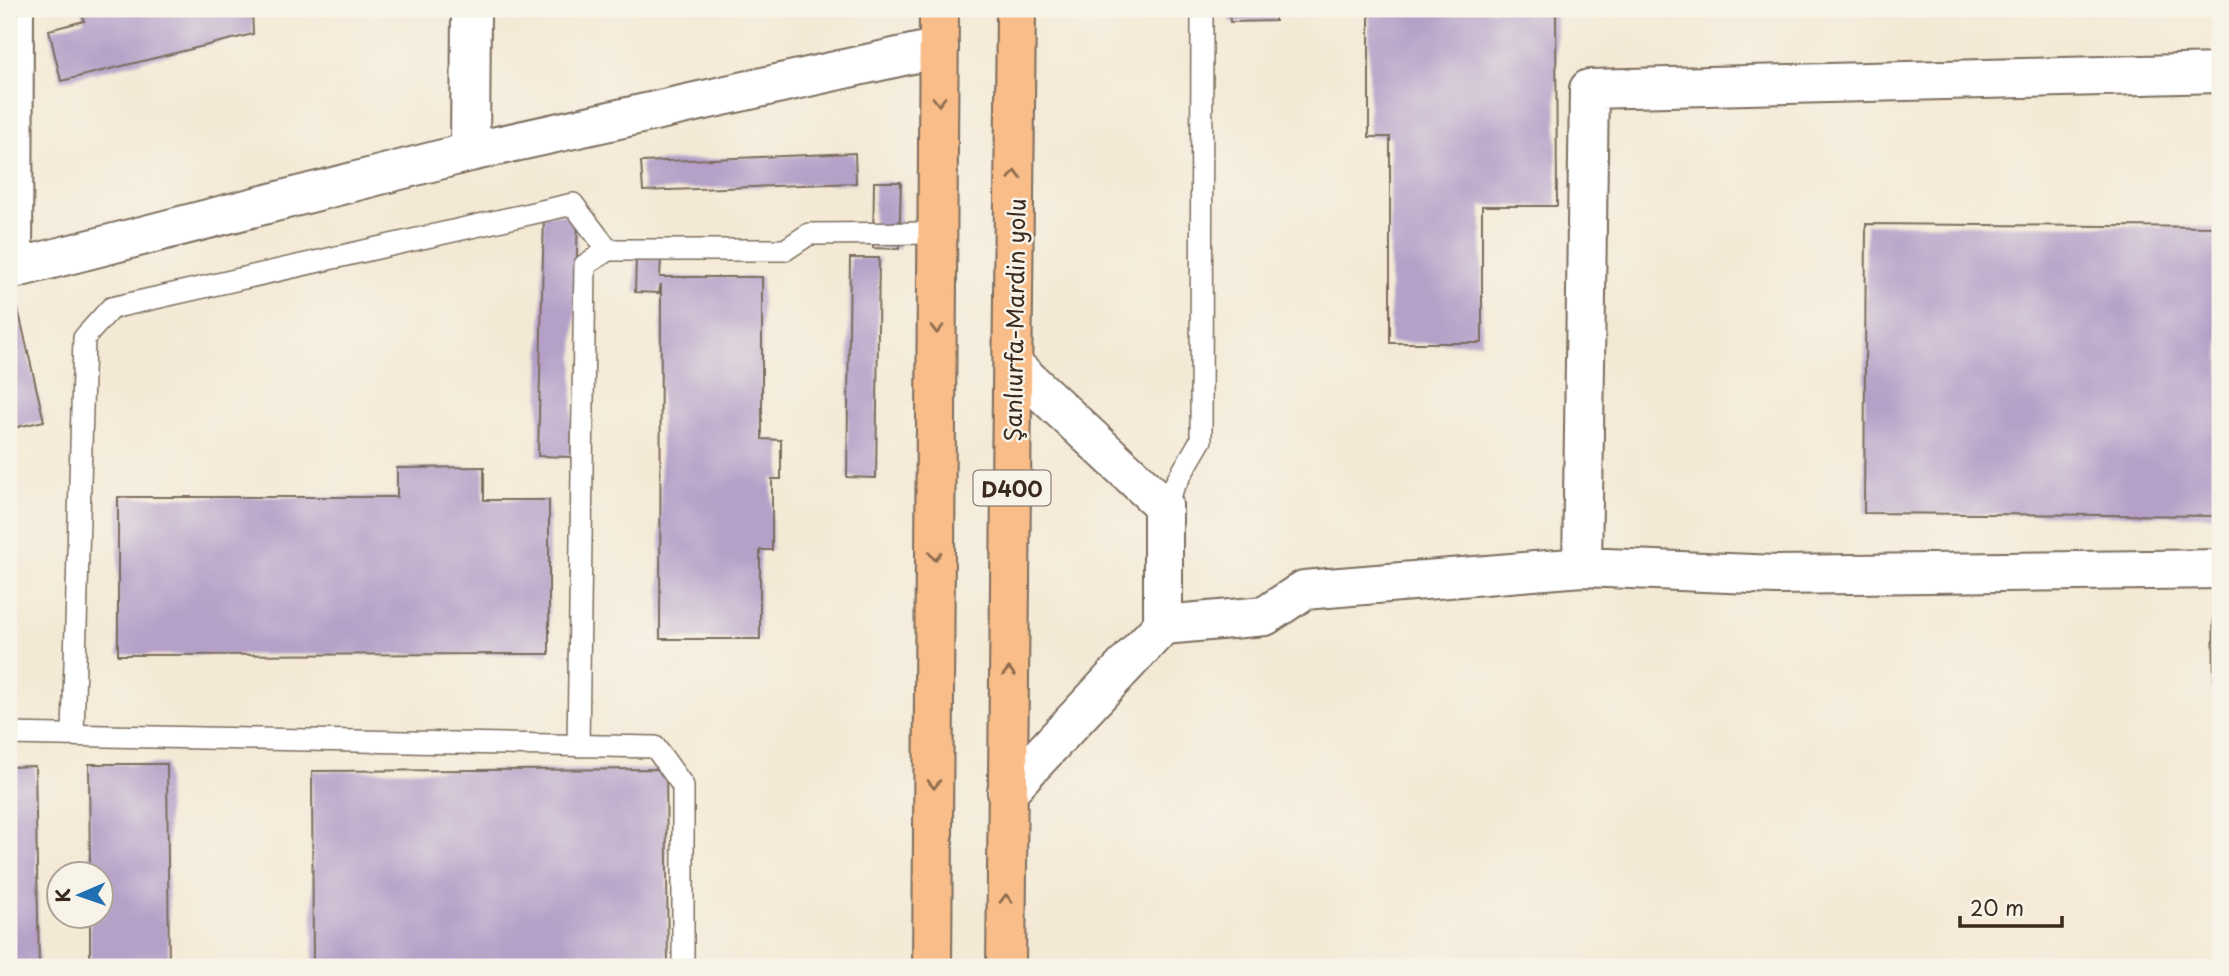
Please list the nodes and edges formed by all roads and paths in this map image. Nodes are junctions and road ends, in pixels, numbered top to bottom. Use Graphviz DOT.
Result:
graph roads {
  1 [pos="14,9"];
  2 [pos="471,9"];
  3 [pos="939,9"];
  4 [pos="1016,9"];
  5 [pos="1202,9"];
  6 [pos="939,48"];
  7 [pos="2220,73"];
  8 [pos="470,152"];
  9 [pos="938,233"];
  10 [pos="608,250"];
  11 [pos="11,270"];
  12 [pos="1014,366"];
  13 [pos="1163,505"];
  14 [pos="1583,567"];
  15 [pos="2220,569"];
  16 [pos="1163,625"];
  17 [pos="9,734"];
  18 [pos="73,734"];
  19 [pos="578,746"];
  20 [pos="1007,793"];
  21 [pos="683,967"];
  22 [pos="932,967"];
  23 [pos="1006,967"];
  1 -- 11 [label="street"];
  2 -- 8 [label="street"];
  3 -- 6 [label="highway"];
  12 -- 4 [label="highway, Şanlıurfa-Mardin yolu / D400, one-way"];
  5 -- 13 [label="lane"];
  6 -- 8 [label="street"];
  6 -- 9 [label="highway, one-way"];
  7 -- 14 [label="street"];
  8 -- 11 [label="street"];
  9 -- 10 [label="lane"];
  9 -- 22 [label="highway, one-way"];
  10 -- 18 [label="lane"];
  10 -- 19 [label="lane"];
  12 -- 13 [label="street"];
  20 -- 12 [label="highway, Şanlıurfa-Mardin yolu / D400, one-way"];
  13 -- 16 [label="street"];
  14 -- 15 [label="street"];
  14 -- 16 [label="street"];
  16 -- 20 [label="street"];
  17 -- 18 [label="lane"];
  18 -- 19 [label="lane"];
  19 -- 21 [label="lane"];
  23 -- 20 [label="highway, Şanlıurfa-Mardin yolu / D400, one-way"];
}
